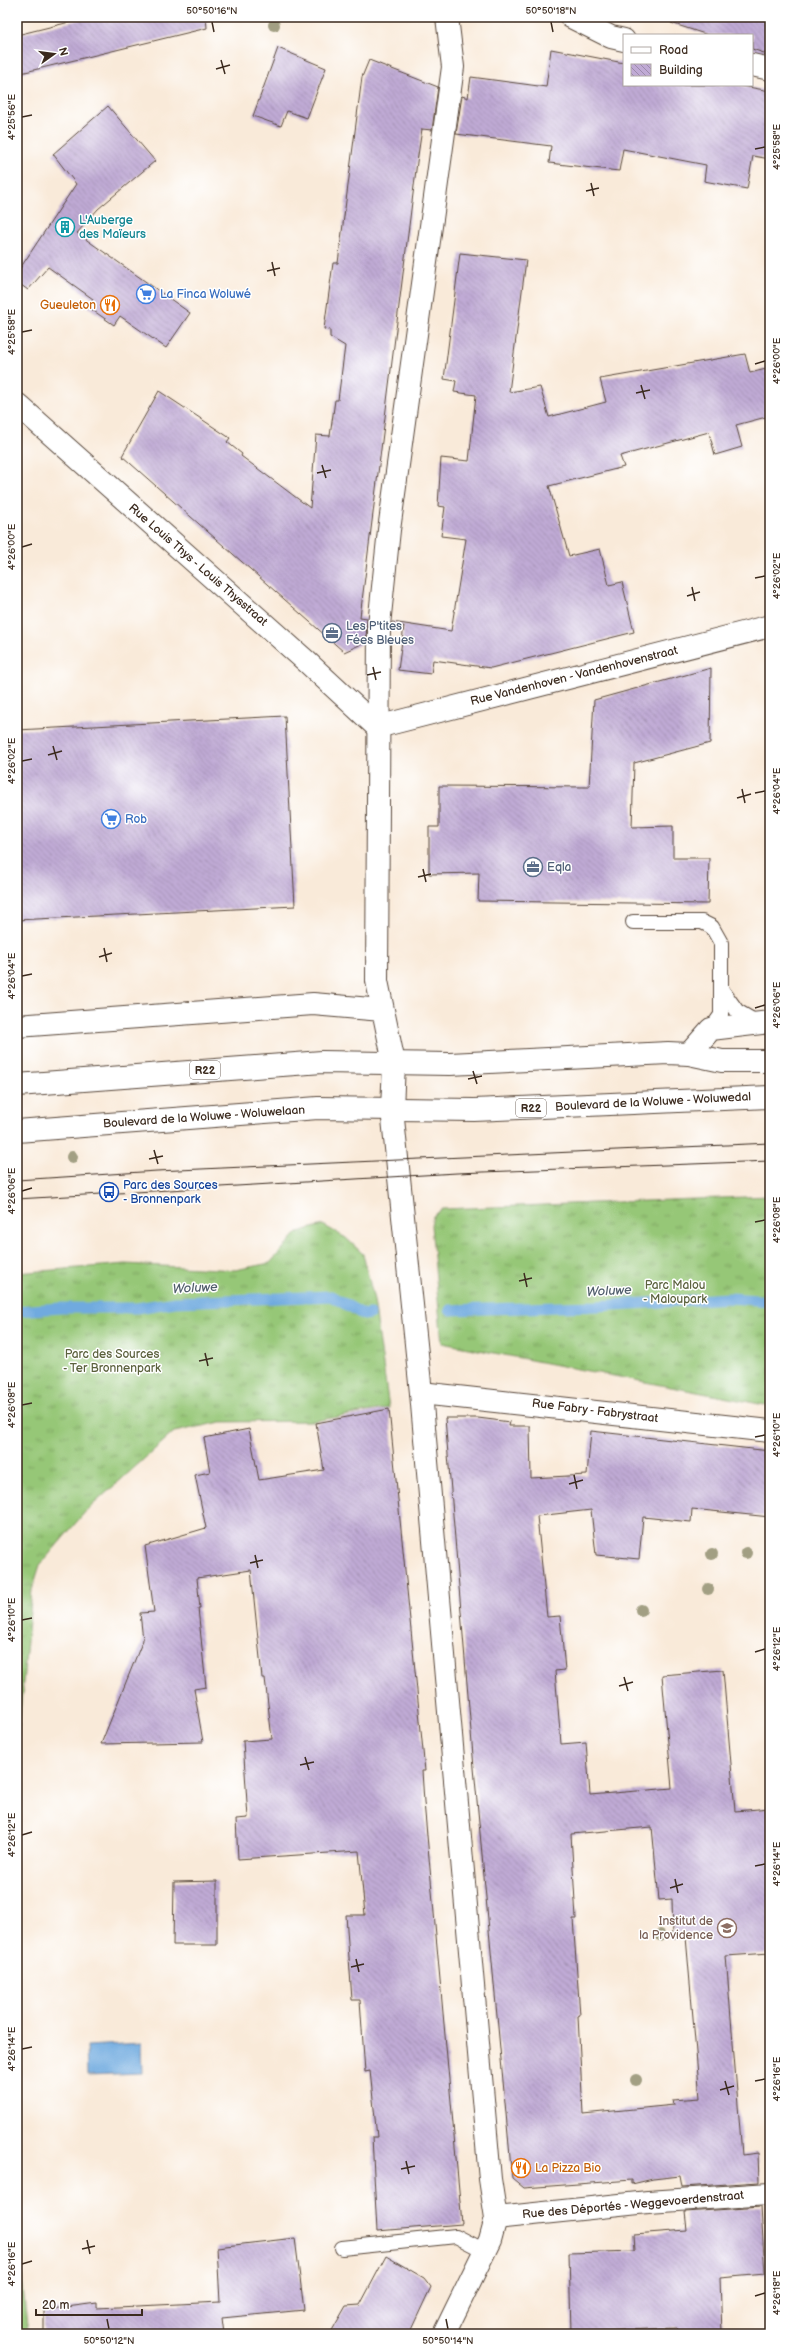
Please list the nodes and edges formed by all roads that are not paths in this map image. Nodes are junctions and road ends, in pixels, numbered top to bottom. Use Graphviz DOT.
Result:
graph roads {
  1 [pos="447,17"];
  2 [pos="571,17"];
  3 [pos="623,40"];
  4 [pos="753,65"];
  5 [pos="770,69"];
  6 [pos="17,404"];
  7 [pos="770,626"];
  8 [pos="377,727"];
  9 [pos="633,922"];
  10 [pos="722,990"];
  11 [pos="382,1010"];
  12 [pos="763,1022"];
  13 [pos="17,1026"];
  14 [pos="711,1029"];
  15 [pos="689,1054"];
  16 [pos="770,1061"];
  17 [pos="394,1063"];
  18 [pos="17,1085"];
  19 [pos="770,1097"];
  20 [pos="392,1109"];
  21 [pos="17,1131"];
  22 [pos="421,1393"];
  23 [pos="770,1431"];
  24 [pos="770,2194"];
  25 [pos="496,2218"];
  26 [pos="342,2248"];
  27 [pos="485,2251"];
  28 [pos="444,2334"];
  1 -- 8 [label="main road"];
  2 -- 3 [label="main road"];
  4 -- 5 [label="main road"];
  6 -- 8 [label="main road, Rue Louis Thys - Louis Thysstraat"];
  7 -- 8 [label="main road, Rue Vandenhoven - Vandenhovenstraat"];
  8 -- 11 [label="main road"];
  9 -- 10 [label="lane"];
  10 -- 12 [label="lane"];
  10 -- 14 [label="lane"];
  11 -- 13 [label="main road"];
  11 -- 17 [label="main road"];
  12 -- 14 [label="main road"];
  14 -- 15 [label="main road"];
  15 -- 16 [label="main road, R22"];
  15 -- 17 [label="main road, R22"];
  17 -- 18 [label="main road, R22"];
  17 -- 20 [label="main road"];
  19 -- 20 [label="main road, Boulevard de la Woluwe - Woluwedal / R22"];
  20 -- 21 [label="main road, Boulevard de la Woluwe - Woluwelaan / R22"];
  20 -- 22 [label="main road"];
  22 -- 23 [label="main road, Rue Fabry - Fabrystraat"];
  22 -- 25 [label="main road"];
  24 -- 25 [label="main road, Rue des Déportés - Weggevoerdenstraat"];
  25 -- 27 [label="main road"];
  26 -- 27 [label="lane"];
  27 -- 28 [label="main road"];
}
